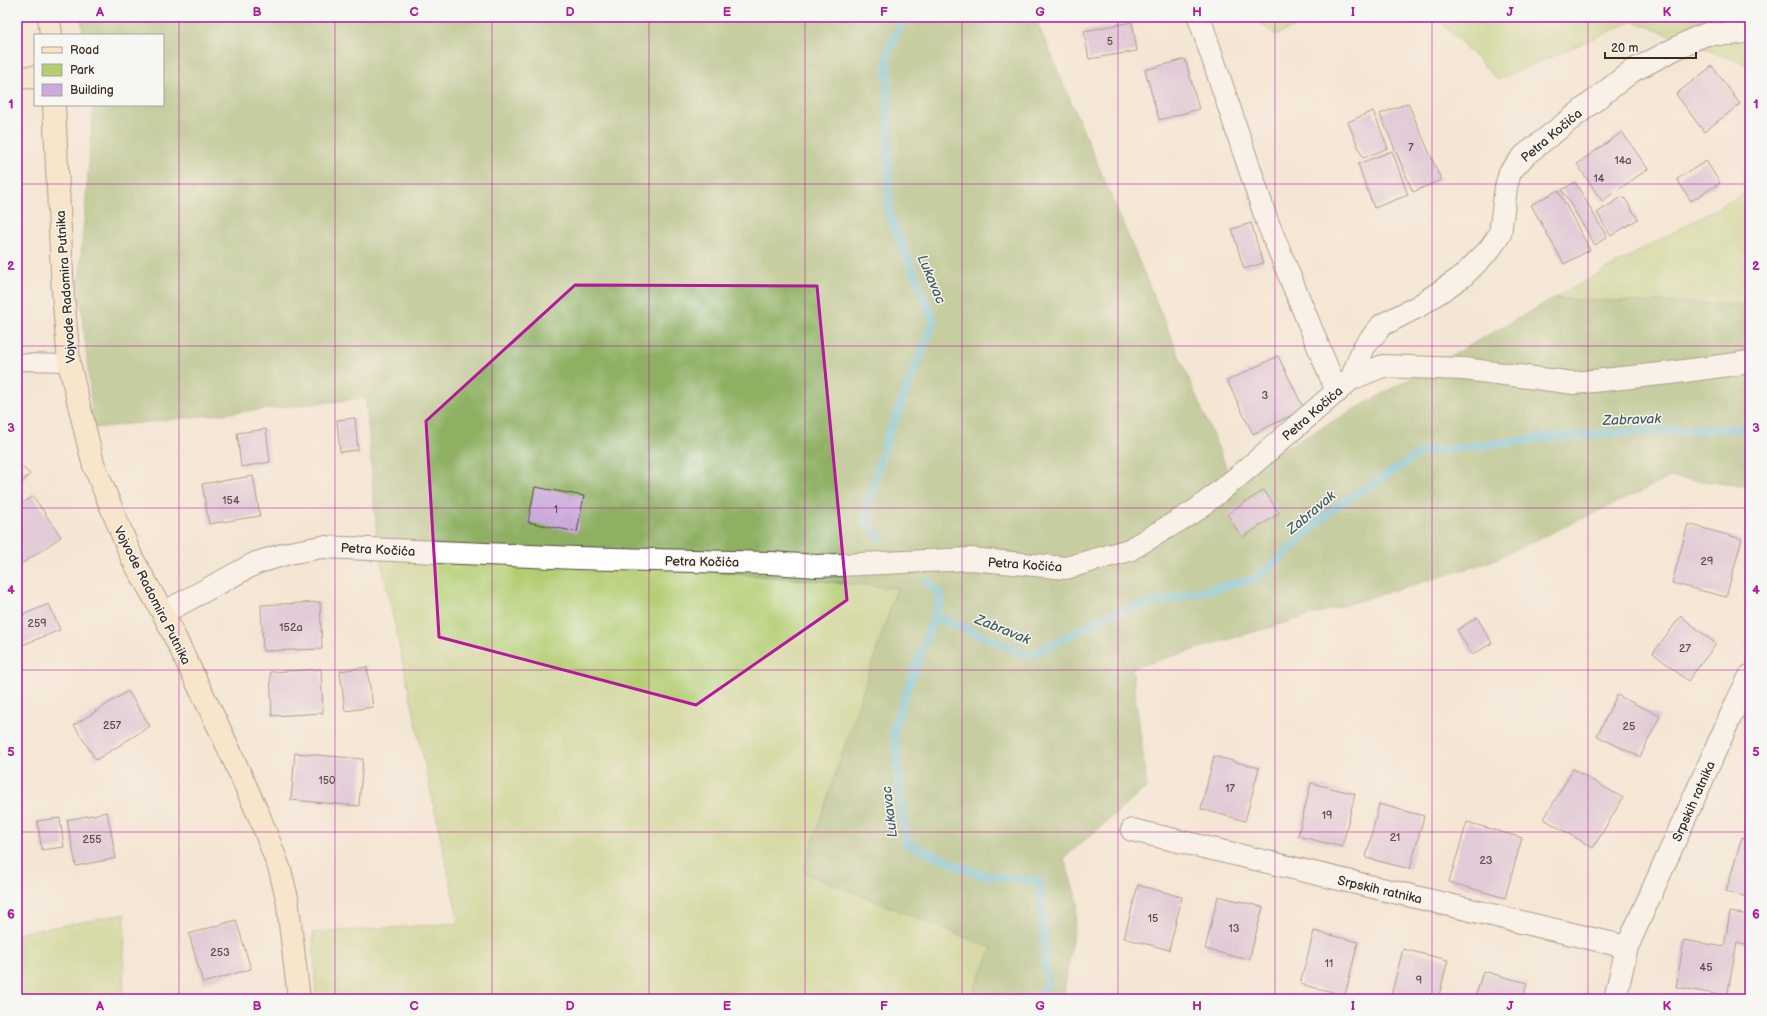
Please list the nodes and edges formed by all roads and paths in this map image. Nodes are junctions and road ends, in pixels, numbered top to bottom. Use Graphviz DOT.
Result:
graph roads {
  1 [pos="49,17"];
  2 [pos="1199,17"];
  3 [pos="1750,31"];
  4 [pos="51,34"];
  5 [pos="34,77"];
  6 [pos="17,78"];
  7 [pos="54,106"];
  8 [pos="17,362"];
  9 [pos="1750,362"];
  10 [pos="69,363"];
  11 [pos="1344,385"];
  12 [pos="163,613"];
  13 [pos="1750,676"];
  14 [pos="1132,830"];
  15 [pos="1627,947"];
  16 [pos="299,999"];
  17 [pos="1615,999"];
  1 -- 4 [label="main road"];
  2 -- 11 [label="street"];
  3 -- 11 [label="street, Petra Kočića"];
  5 -- 6 [label="main road"];
  7 -- 10 [label="main road, Vojvode Radomira Putnika"];
  8 -- 10 [label="lane"];
  9 -- 11 [label="street"];
  10 -- 12 [label="main road, Vojvode Radomira Putnika"];
  11 -- 12 [label="street, Petra Kočića"];
  12 -- 16 [label="main road, Vojvode Radomira Putnika"];
  13 -- 15 [label="street, Srpskih ratnika"];
  14 -- 15 [label="street, Srpskih ratnika"];
  15 -- 17 [label="street, Srpskih ratnika"];
}
